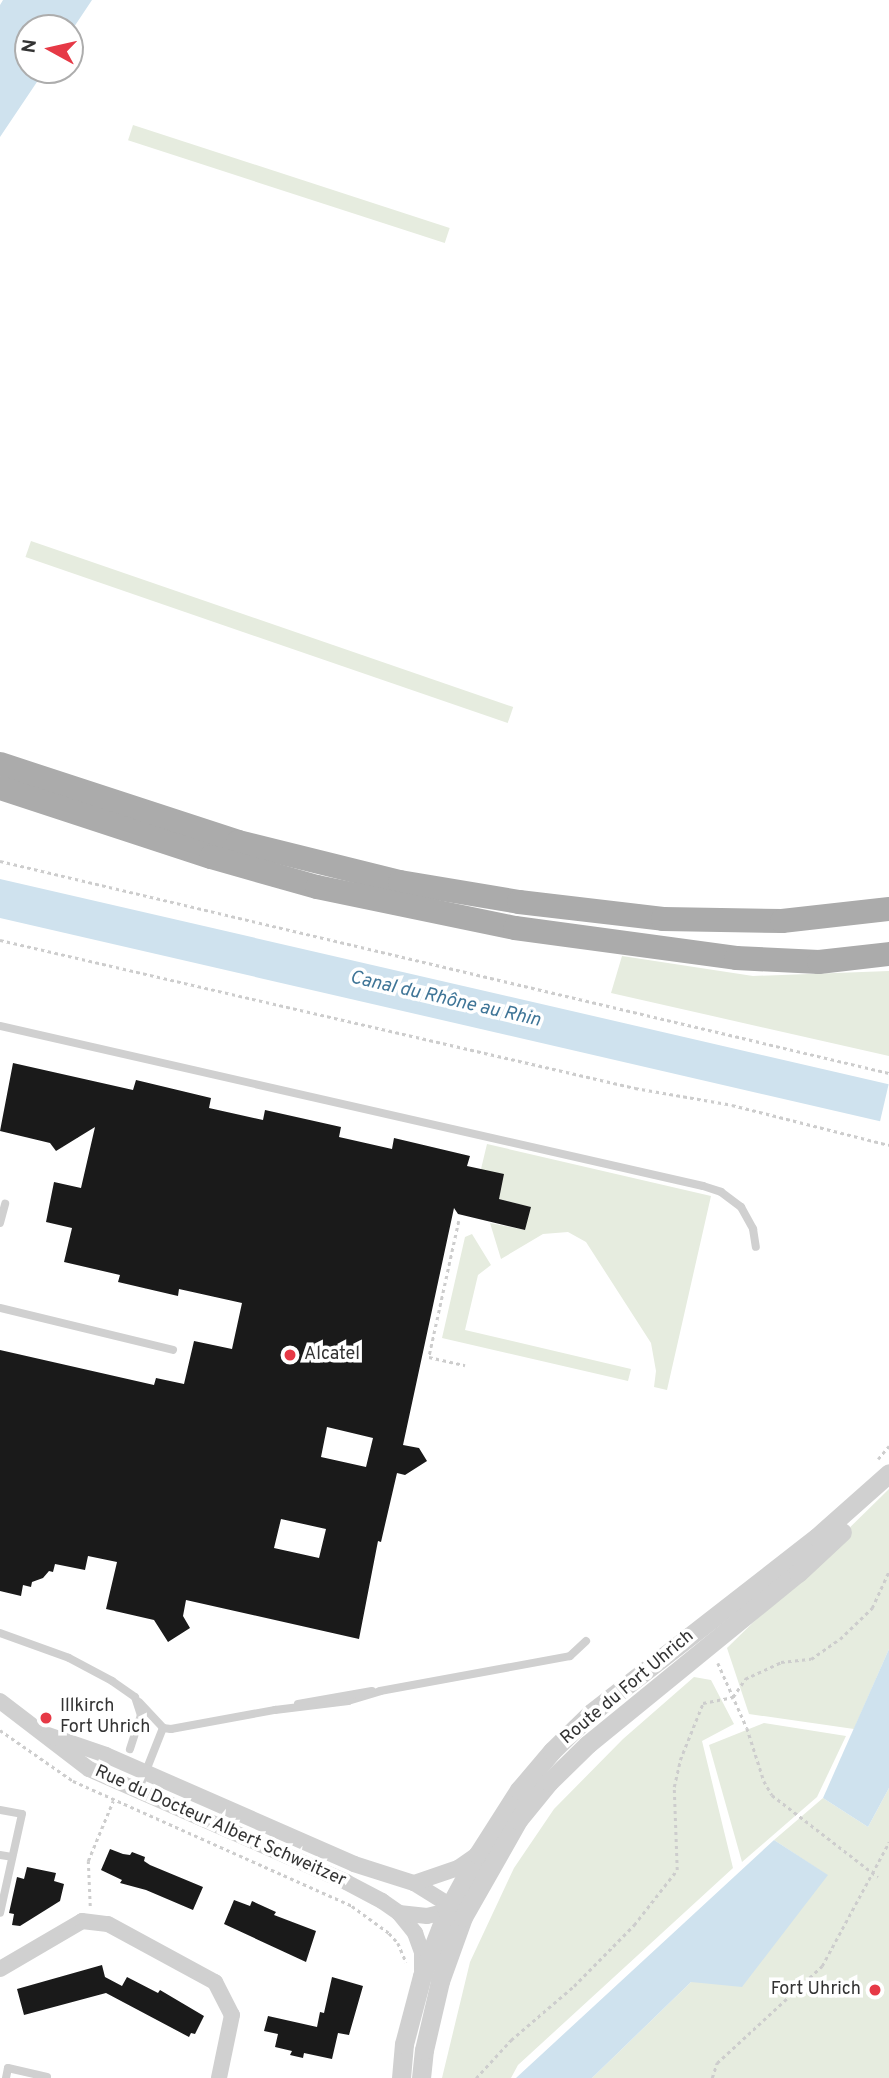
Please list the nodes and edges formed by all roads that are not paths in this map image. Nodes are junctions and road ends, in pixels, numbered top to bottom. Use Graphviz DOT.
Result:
graph roads {
  1 [pos="0,764"];
  2 [pos="0,788"];
  3 [pos="889,909"];
  4 [pos="889,954"];
  5 [pos="0,1026"];
  6 [pos="5,1204"];
  7 [pos="0,1223"];
  8 [pos="756,1247"];
  9 [pos="0,1308"];
  10 [pos="173,1350"];
  11 [pos="889,1473"];
  12 [pos="0,1633"];
  13 [pos="586,1641"];
  14 [pos="0,1701"];
  15 [pos="139,1702"];
  16 [pos="163,1728"];
  17 [pos="46,1734"];
  18 [pos="130,1749"];
  19 [pos="145,1772"];
  20 [pos="138,1791"];
  21 [pos="0,1810"];
  22 [pos="478,1854"];
  23 [pos="0,1855"];
  24 [pos="12,1857"];
  25 [pos="414,1883"];
  26 [pos="0,1913"];
  27 [pos="399,1913"];
  28 [pos="455,1914"];
  29 [pos="0,1969"];
  30 [pos="422,1976"];
  31 [pos="47,2077"];
  32 [pos="6,2078"];
  33 [pos="219,2078"];
  34 [pos="401,2078"];
  35 [pos="421,2078"];
  1 -- 3 [label="main road"];
  2 -- 4 [label="main road"];
  5 -- 8 [label="lane"];
  6 -- 7 [label="lane"];
  9 -- 10 [label="lane"];
  11 -- 22 [label="street, Route du Fort Uhrich"];
  11 -- 28 [label="street, Route du Fort Uhrich"];
  12 -- 15 [label="lane"];
  13 -- 16 [label="lane"];
  14 -- 17 [label="street, Rue du Docteur Albert Schweitzer"];
  15 -- 16 [label="lane"];
  15 -- 18 [label="lane"];
  16 -- 19 [label="lane"];
  17 -- 19 [label="street, Rue du Docteur Albert Schweitzer"];
  17 -- 20 [label="street, Rue du Docteur Albert Schweitzer"];
  19 -- 20 [label="lane"];
  19 -- 25 [label="street, Rue du Docteur Albert Schweitzer"];
  20 -- 27 [label="street, Rue du Docteur Albert Schweitzer"];
  21 -- 24 [label="lane"];
  22 -- 25 [label="street"];
  22 -- 28 [label="street, Route du Fort Uhrich"];
  23 -- 24 [label="lane"];
  24 -- 26 [label="lane"];
  25 -- 28 [label="street, Rue du Docteur Albert Schweitzer"];
  27 -- 28 [label="street, Rue du Docteur Albert Schweitzer"];
  27 -- 30 [label="street, Rue du Docteur Albert Schweitzer"];
  28 -- 30 [label="street, Route du Fort Uhrich"];
  28 -- 35 [label="street, Route du Fort Uhrich"];
  29 -- 33 [label="street"];
  30 -- 34 [label="street, Route du Fort Uhrich"];
  31 -- 32 [label="lane"];
}
